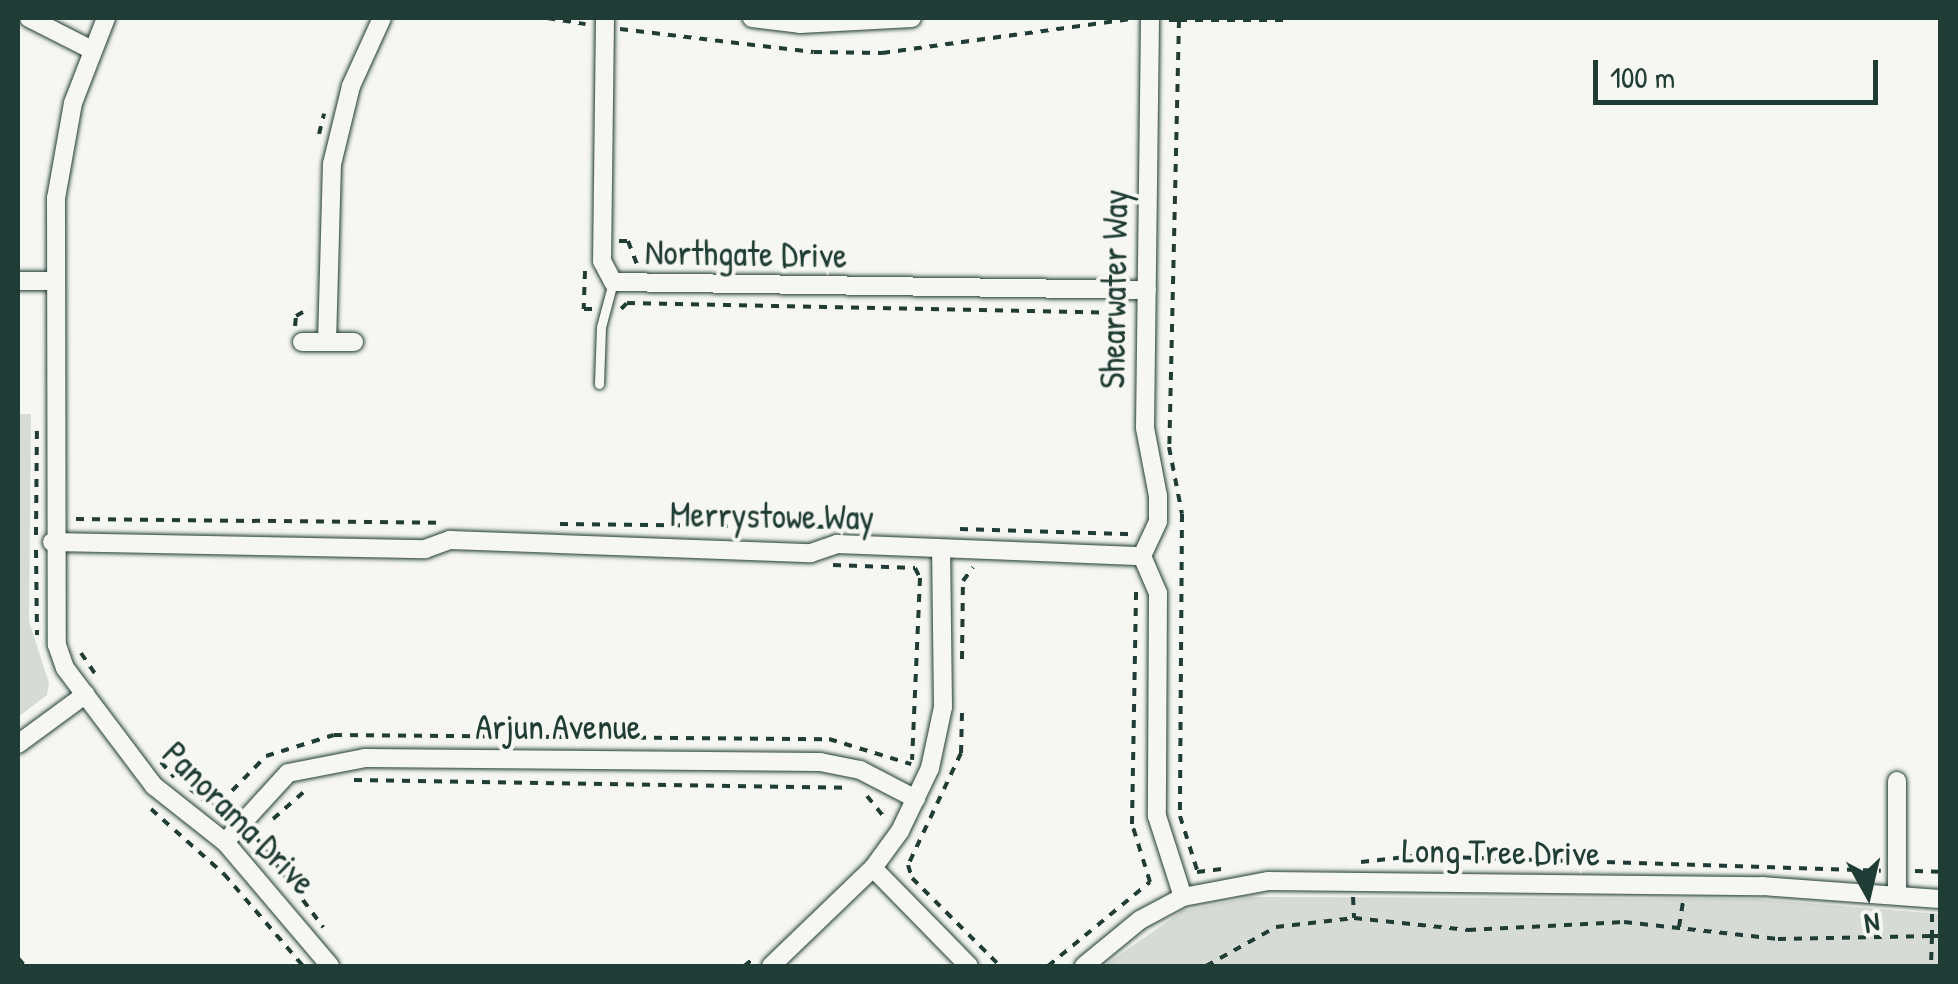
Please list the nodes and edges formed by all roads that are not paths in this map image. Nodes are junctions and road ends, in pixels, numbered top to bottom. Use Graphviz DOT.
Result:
graph roads {
  1 [pos="28,18"];
  2 [pos="106,18"];
  3 [pos="382,18"];
  4 [pos="605,18"];
  5 [pos="752,18"];
  6 [pos="912,18"];
  7 [pos="1152,18"];
  8 [pos="90,48"];
  9 [pos="18,281"];
  10 [pos="54,281"];
  11 [pos="614,282"];
  12 [pos="1146,290"];
  13 [pos="302,342"];
  14 [pos="327,342"];
  15 [pos="354,342"];
  16 [pos="599,384"];
  17 [pos="52,542"];
  18 [pos="941,550"];
  19 [pos="1142,556"];
  20 [pos="93,688"];
  21 [pos="18,744"];
  22 [pos="1898,781"];
  23 [pos="916,799"];
  24 [pos="225,842"];
  25 [pos="873,868"];
  26 [pos="1896,895"];
  27 [pos="1183,897"];
  28 [pos="1940,899"];
  29 [pos="764,960"];
  30 [pos="330,966"];
  31 [pos="969,966"];
  32 [pos="1084,966"];
  1 -- 8 [label="street"];
  2 -- 8 [label="street, Panorama Drive"];
  3 -- 14 [label="street"];
  4 -- 11 [label="street, Northgate Drive"];
  5 -- 6 [label="street"];
  7 -- 12 [label="street, Shearwater Way"];
  8 -- 10 [label="street, Panorama Drive"];
  9 -- 10 [label="street"];
  10 -- 17 [label="street, Panorama Drive"];
  11 -- 12 [label="street, Northgate Drive"];
  11 -- 16 [label="lane"];
  12 -- 19 [label="street, Shearwater Way"];
  13 -- 14 [label="street"];
  14 -- 15 [label="street"];
  17 -- 18 [label="street, Merrystowe Way"];
  17 -- 20 [label="street, Panorama Drive"];
  18 -- 19 [label="street, Merrystowe Way"];
  18 -- 23 [label="street"];
  19 -- 27 [label="street"];
  20 -- 21 [label="street"];
  20 -- 24 [label="street, Panorama Drive"];
  22 -- 26 [label="street"];
  23 -- 24 [label="street, Arjun Avenue"];
  23 -- 25 [label="street"];
  24 -- 30 [label="street, Panorama Drive"];
  25 -- 29 [label="street"];
  25 -- 31 [label="street"];
  26 -- 27 [label="street, Long Tree Drive"];
  26 -- 28 [label="street, Long Tree Drive"];
  27 -- 32 [label="street, Long Tree Drive"];
}
